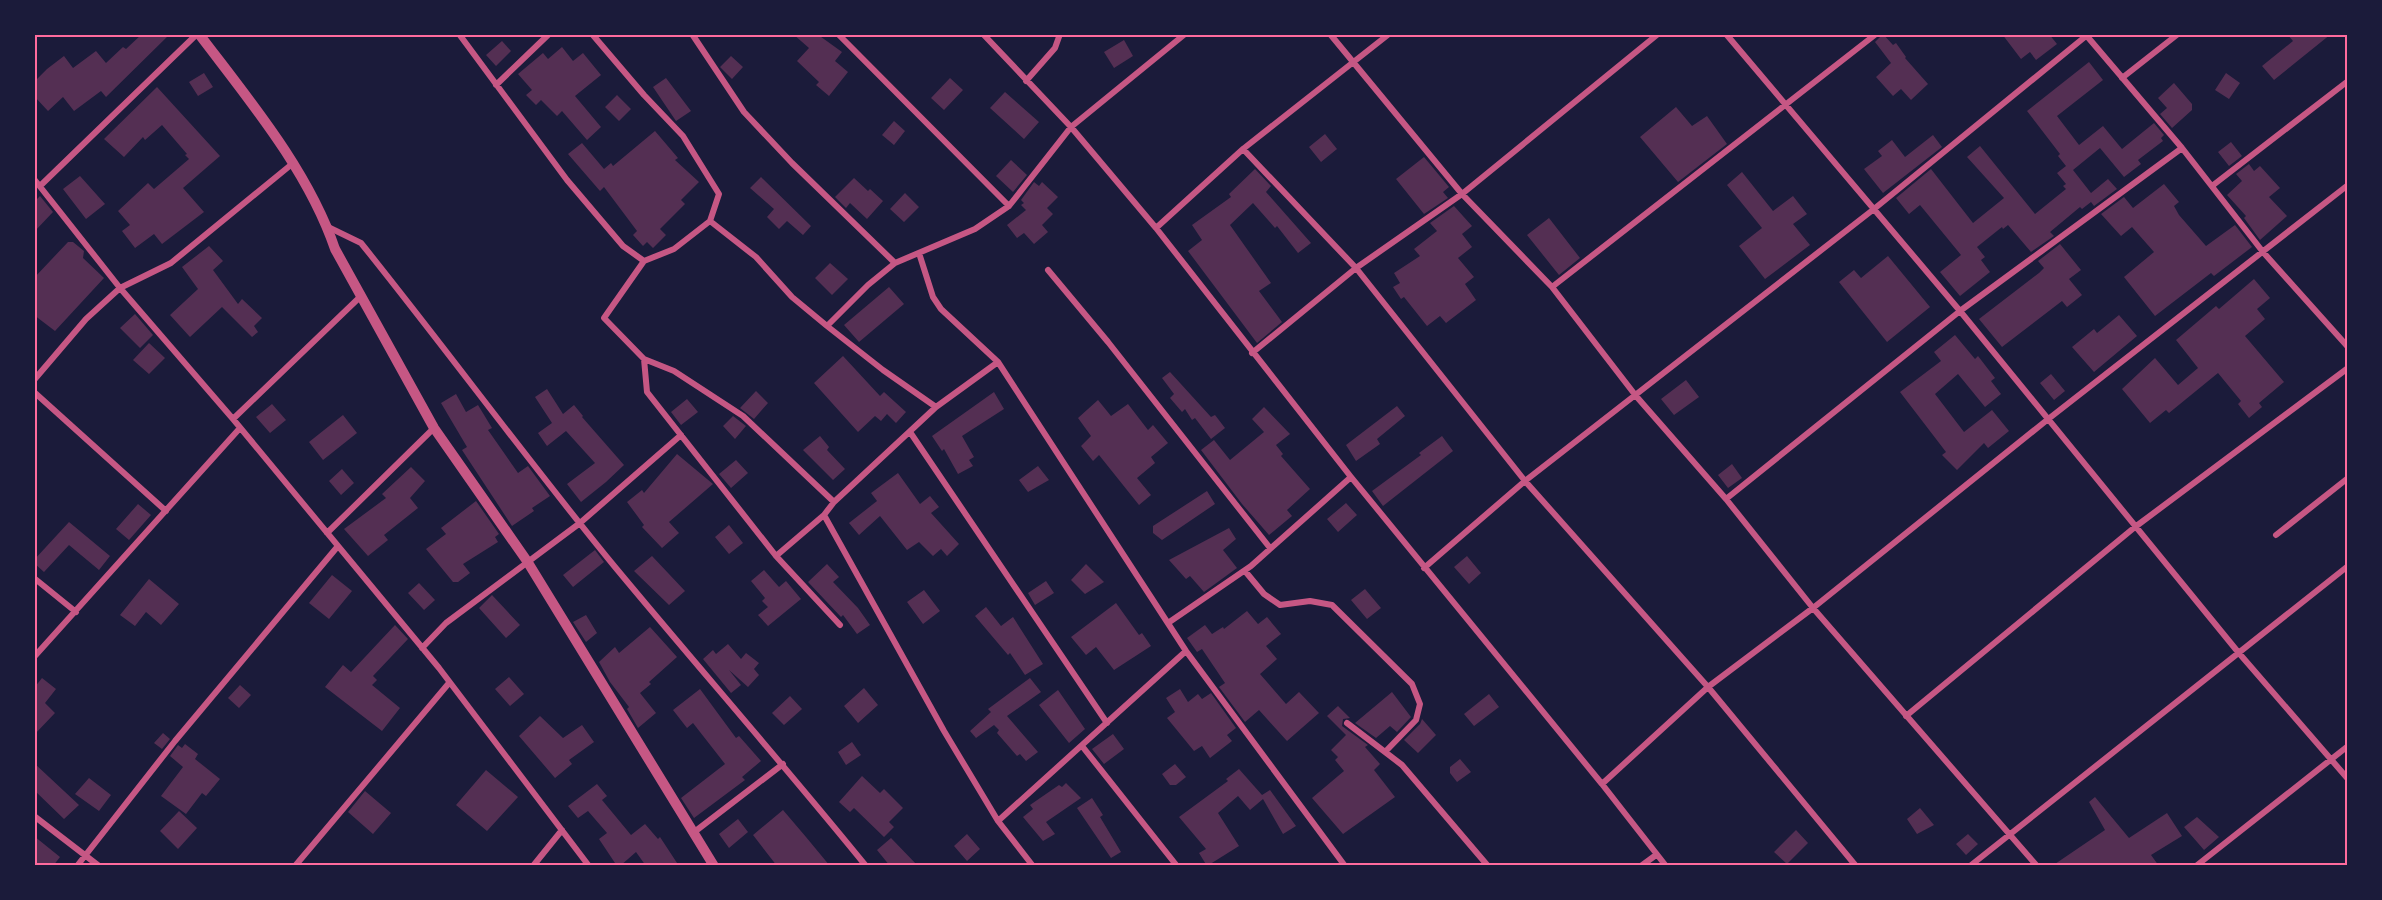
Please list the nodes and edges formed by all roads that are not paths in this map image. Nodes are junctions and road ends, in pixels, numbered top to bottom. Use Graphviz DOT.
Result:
graph roads {
  1 [pos="198,34"];
  2 [pos="459,34"];
  3 [pos="549,34"];
  4 [pos="592,34"];
  5 [pos="692,34"];
  6 [pos="838,34"];
  7 [pos="983,34"];
  8 [pos="1060,34"];
  9 [pos="1185,34"];
  10 [pos="1330,34"];
  11 [pos="1389,34"];
  12 [pos="1658,34"];
  13 [pos="1726,34"];
  14 [pos="1876,34"];
  15 [pos="2178,34"];
  16 [pos="2086,35"];
  17 [pos="1355,62"];
  18 [pos="2122,78"];
  19 [pos="1026,81"];
  20 [pos="2348,81"];
  21 [pos="496,85"];
  22 [pos="1785,104"];
  23 [pos="1071,127"];
  24 [pos="2182,148"];
  25 [pos="1243,149"];
  26 [pos="292,164"];
  27 [pos="34,179"];
  28 [pos="2348,185"];
  29 [pos="40,186"];
  30 [pos="2211,186"];
  31 [pos="1462,194"];
  32 [pos="1009,206"];
  33 [pos="1874,209"];
  34 [pos="710,222"];
  35 [pos="328,227"];
  36 [pos="1156,228"];
  37 [pos="2263,252"];
  38 [pos="919,253"];
  39 [pos="644,261"];
  40 [pos="895,263"];
  41 [pos="1356,268"];
  42 [pos="1048,270"];
  43 [pos="1552,286"];
  44 [pos="120,288"];
  45 [pos="361,296"];
  46 [pos="1960,311"];
  47 [pos="827,326"];
  48 [pos="2348,347"];
  49 [pos="1252,353"];
  50 [pos="644,359"];
  51 [pos="998,362"];
  52 [pos="2348,368"];
  53 [pos="34,380"];
  54 [pos="34,392"];
  55 [pos="1636,396"];
  56 [pos="936,407"];
  57 [pos="233,419"];
  58 [pos="2047,420"];
  59 [pos="240,428"];
  60 [pos="434,428"];
  61 [pos="910,432"];
  62 [pos="681,435"];
  63 [pos="1351,477"];
  64 [pos="2348,478"];
  65 [pos="1525,481"];
  66 [pos="1726,499"];
  67 [pos="834,502"];
  68 [pos="166,511"];
  69 [pos="824,515"];
  70 [pos="580,523"];
  71 [pos="2135,527"];
  72 [pos="327,533"];
  73 [pos="2276,535"];
  74 [pos="338,546"];
  75 [pos="1270,548"];
  76 [pos="776,556"];
  77 [pos="527,561"];
  78 [pos="2348,566"];
  79 [pos="1424,568"];
  80 [pos="1245,571"];
  81 [pos="34,578"];
  82 [pos="1813,608"];
  83 [pos="76,612"];
  84 [pos="1168,623"];
  85 [pos="840,625"];
  86 [pos="422,648"];
  87 [pos="1186,651"];
  88 [pos="2238,652"];
  89 [pos="34,657"];
  90 [pos="449,683"];
  91 [pos="1708,687"];
  92 [pos="1906,716"];
  93 [pos="1107,723"];
  94 [pos="1347,723"];
  95 [pos="1082,746"];
  96 [pos="2348,746"];
  97 [pos="1384,752"];
  98 [pos="2331,759"];
  99 [pos="783,764"];
  100 [pos="2348,778"];
  101 [pos="1602,784"];
  102 [pos="34,816"];
  103 [pos="998,821"];
  104 [pos="562,830"];
  105 [pos="693,833"];
  106 [pos="2010,833"];
  107 [pos="86,855"];
  108 [pos="1656,855"];
  109 [pos="77,866"];
  110 [pos="99,866"];
  111 [pos="295,866"];
  112 [pos="533,866"];
  113 [pos="589,866"];
  114 [pos="714,866"];
  115 [pos="866,866"];
  116 [pos="1033,866"];
  117 [pos="1177,866"];
  118 [pos="1345,866"];
  119 [pos="1488,866"];
  120 [pos="1641,866"];
  121 [pos="1666,866"];
  122 [pos="1856,866"];
  123 [pos="1970,866"];
  124 [pos="2037,866"];
  125 [pos="2196,866"];
  1 -- 26 [label="street"];
  1 -- 29 [label="street"];
  2 -- 21 [label="street"];
  3 -- 21 [label="street"];
  4 -- 34 [label="street"];
  5 -- 40 [label="street"];
  6 -- 32 [label="street"];
  7 -- 19 [label="street"];
  8 -- 19 [label="street"];
  9 -- 23 [label="street"];
  10 -- 17 [label="street"];
  11 -- 17 [label="street"];
  12 -- 31 [label="street"];
  13 -- 22 [label="street"];
  14 -- 22 [label="street"];
  15 -- 18 [label="street"];
  16 -- 18 [label="street"];
  16 -- 33 [label="street"];
  17 -- 25 [label="street"];
  17 -- 31 [label="street"];
  18 -- 24 [label="street"];
  19 -- 23 [label="street"];
  20 -- 30 [label="street"];
  21 -- 39 [label="street"];
  22 -- 33 [label="street"];
  22 -- 43 [label="street"];
  23 -- 32 [label="street"];
  23 -- 36 [label="street"];
  24 -- 30 [label="street"];
  24 -- 46 [label="street"];
  25 -- 36 [label="street"];
  25 -- 41 [label="street"];
  26 -- 35 [label="street"];
  26 -- 44 [label="street"];
  27 -- 29 [label="street"];
  28 -- 37 [label="street"];
  29 -- 44 [label="street"];
  30 -- 37 [label="street"];
  31 -- 41 [label="street"];
  31 -- 43 [label="street"];
  32 -- 38 [label="street"];
  33 -- 46 [label="street"];
  33 -- 55 [label="street"];
  34 -- 39 [label="street"];
  34 -- 47 [label="street"];
  35 -- 45 [label="street"];
  35 -- 70 [label="street"];
  36 -- 49 [label="street"];
  37 -- 48 [label="street"];
  37 -- 58 [label="street"];
  38 -- 40 [label="street"];
  38 -- 51 [label="street"];
  39 -- 50 [label="street"];
  40 -- 47 [label="street"];
  41 -- 49 [label="street"];
  41 -- 65 [label="street"];
  42 -- 75 [label="street"];
  43 -- 55 [label="street"];
  44 -- 53 [label="street"];
  44 -- 57 [label="street"];
  45 -- 57 [label="street"];
  45 -- 60 [label="street"];
  46 -- 58 [label="street"];
  46 -- 66 [label="street"];
  47 -- 56 [label="street"];
  49 -- 63 [label="street"];
  50 -- 62 [label="street"];
  50 -- 67 [label="street"];
  51 -- 56 [label="street"];
  51 -- 84 [label="street"];
  52 -- 71 [label="street"];
  54 -- 68 [label="street"];
  55 -- 65 [label="street"];
  55 -- 66 [label="street"];
  56 -- 61 [label="street"];
  57 -- 59 [label="street"];
  58 -- 71 [label="street"];
  58 -- 82 [label="street"];
  59 -- 68 [label="street"];
  59 -- 72 [label="street"];
  60 -- 72 [label="street"];
  60 -- 77 [label="street"];
  61 -- 67 [label="street"];
  61 -- 93 [label="street"];
  62 -- 70 [label="street"];
  62 -- 76 [label="street"];
  63 -- 75 [label="street"];
  63 -- 79 [label="street"];
  64 -- 73 [label="street"];
  65 -- 79 [label="street"];
  65 -- 91 [label="street"];
  66 -- 82 [label="street"];
  67 -- 69 [label="street"];
  68 -- 83 [label="street"];
  69 -- 76 [label="street"];
  69 -- 103 [label="street"];
  70 -- 77 [label="street"];
  70 -- 99 [label="street"];
  71 -- 88 [label="street"];
  71 -- 92 [label="street"];
  72 -- 74 [label="street"];
  74 -- 86 [label="street"];
  74 -- 107 [label="street"];
  75 -- 80 [label="street"];
  76 -- 85 [label="street"];
  77 -- 86 [label="street"];
  77 -- 105 [label="street"];
  78 -- 88 [label="street"];
  79 -- 101 [label="street"];
  80 -- 84 [label="street"];
  80 -- 97 [label="street"];
  81 -- 83 [label="street"];
  82 -- 91 [label="street"];
  82 -- 92 [label="street"];
  83 -- 89 [label="street"];
  84 -- 87 [label="street"];
  86 -- 90 [label="street"];
  87 -- 93 [label="street"];
  87 -- 118 [label="street"];
  88 -- 98 [label="street"];
  88 -- 106 [label="street"];
  90 -- 104 [label="street"];
  90 -- 111 [label="street"];
  91 -- 101 [label="street"];
  91 -- 122 [label="street"];
  92 -- 106 [label="street"];
  93 -- 95 [label="street"];
  94 -- 97 [label="street"];
  95 -- 103 [label="street"];
  95 -- 117 [label="street"];
  96 -- 98 [label="street"];
  97 -- 119 [label="street"];
  98 -- 100 [label="street"];
  98 -- 125 [label="street"];
  99 -- 105 [label="street"];
  99 -- 115 [label="street"];
  101 -- 108 [label="street"];
  102 -- 107 [label="street"];
  103 -- 116 [label="street"];
  104 -- 112 [label="street"];
  104 -- 113 [label="street"];
  105 -- 114 [label="street"];
  106 -- 123 [label="street"];
  106 -- 124 [label="street"];
  107 -- 109 [label="street"];
  107 -- 110 [label="street"];
  108 -- 120 [label="street"];
  108 -- 121 [label="street"];
}
